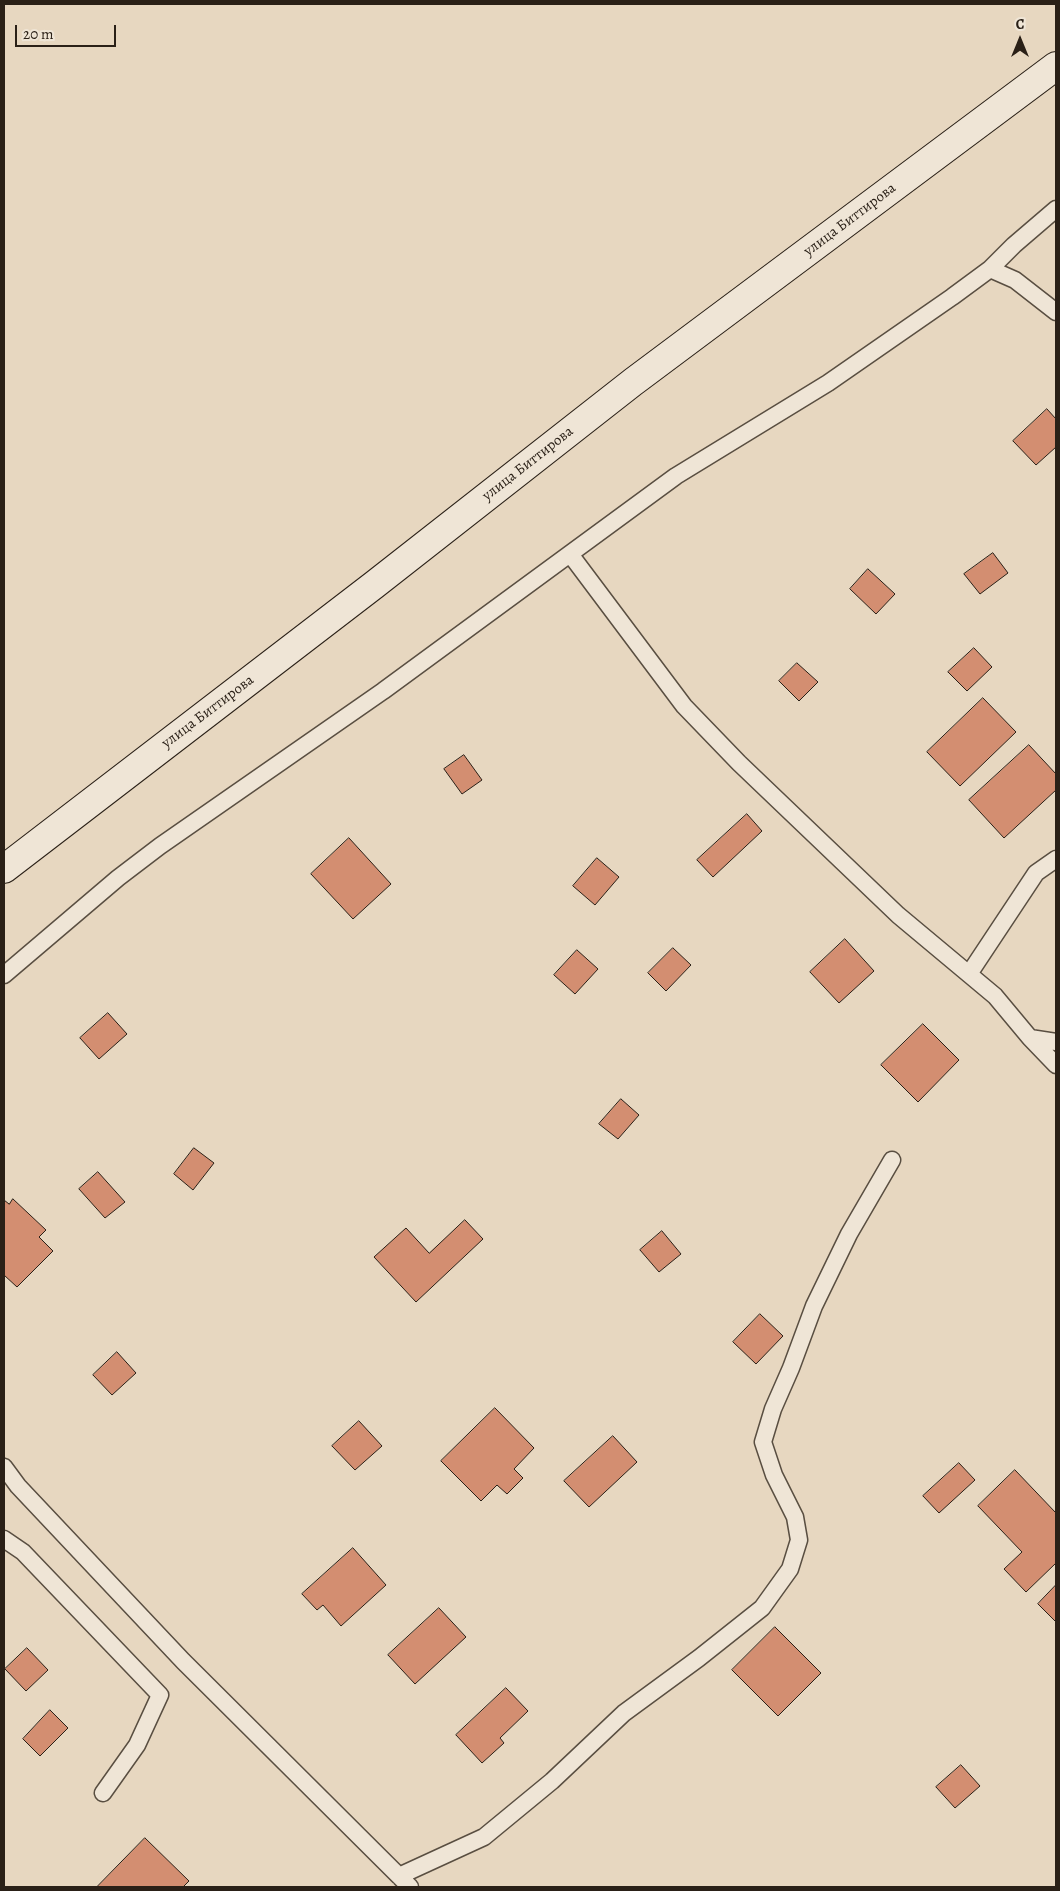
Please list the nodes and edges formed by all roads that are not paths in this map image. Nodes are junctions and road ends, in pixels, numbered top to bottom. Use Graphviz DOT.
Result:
graph roads {
  1 [pos="1056,66"];
  2 [pos="1056,209"];
  3 [pos="990,269"];
  4 [pos="1056,312"];
  5 [pos="570,554"];
  6 [pos="1056,859"];
  7 [pos="4,869"];
  8 [pos="969,974"];
  9 [pos="4,975"];
  10 [pos="1030,1038"];
  11 [pos="1056,1042"];
  12 [pos="1056,1065"];
  13 [pos="892,1160"];
  14 [pos="4,1467"];
  15 [pos="4,1539"];
  16 [pos="103,1794"];
  17 [pos="405,1882"];
  1 -- 7 [label="street, улица Биттирова"];
  2 -- 3 [label="lane"];
  3 -- 4 [label="lane"];
  3 -- 5 [label="lane"];
  5 -- 8 [label="lane"];
  5 -- 9 [label="lane"];
  6 -- 8 [label="lane"];
  8 -- 10 [label="lane"];
  10 -- 11 [label="lane"];
  10 -- 12 [label="lane"];
  13 -- 17 [label="lane"];
  14 -- 17 [label="lane"];
  15 -- 16 [label="lane"];
}
